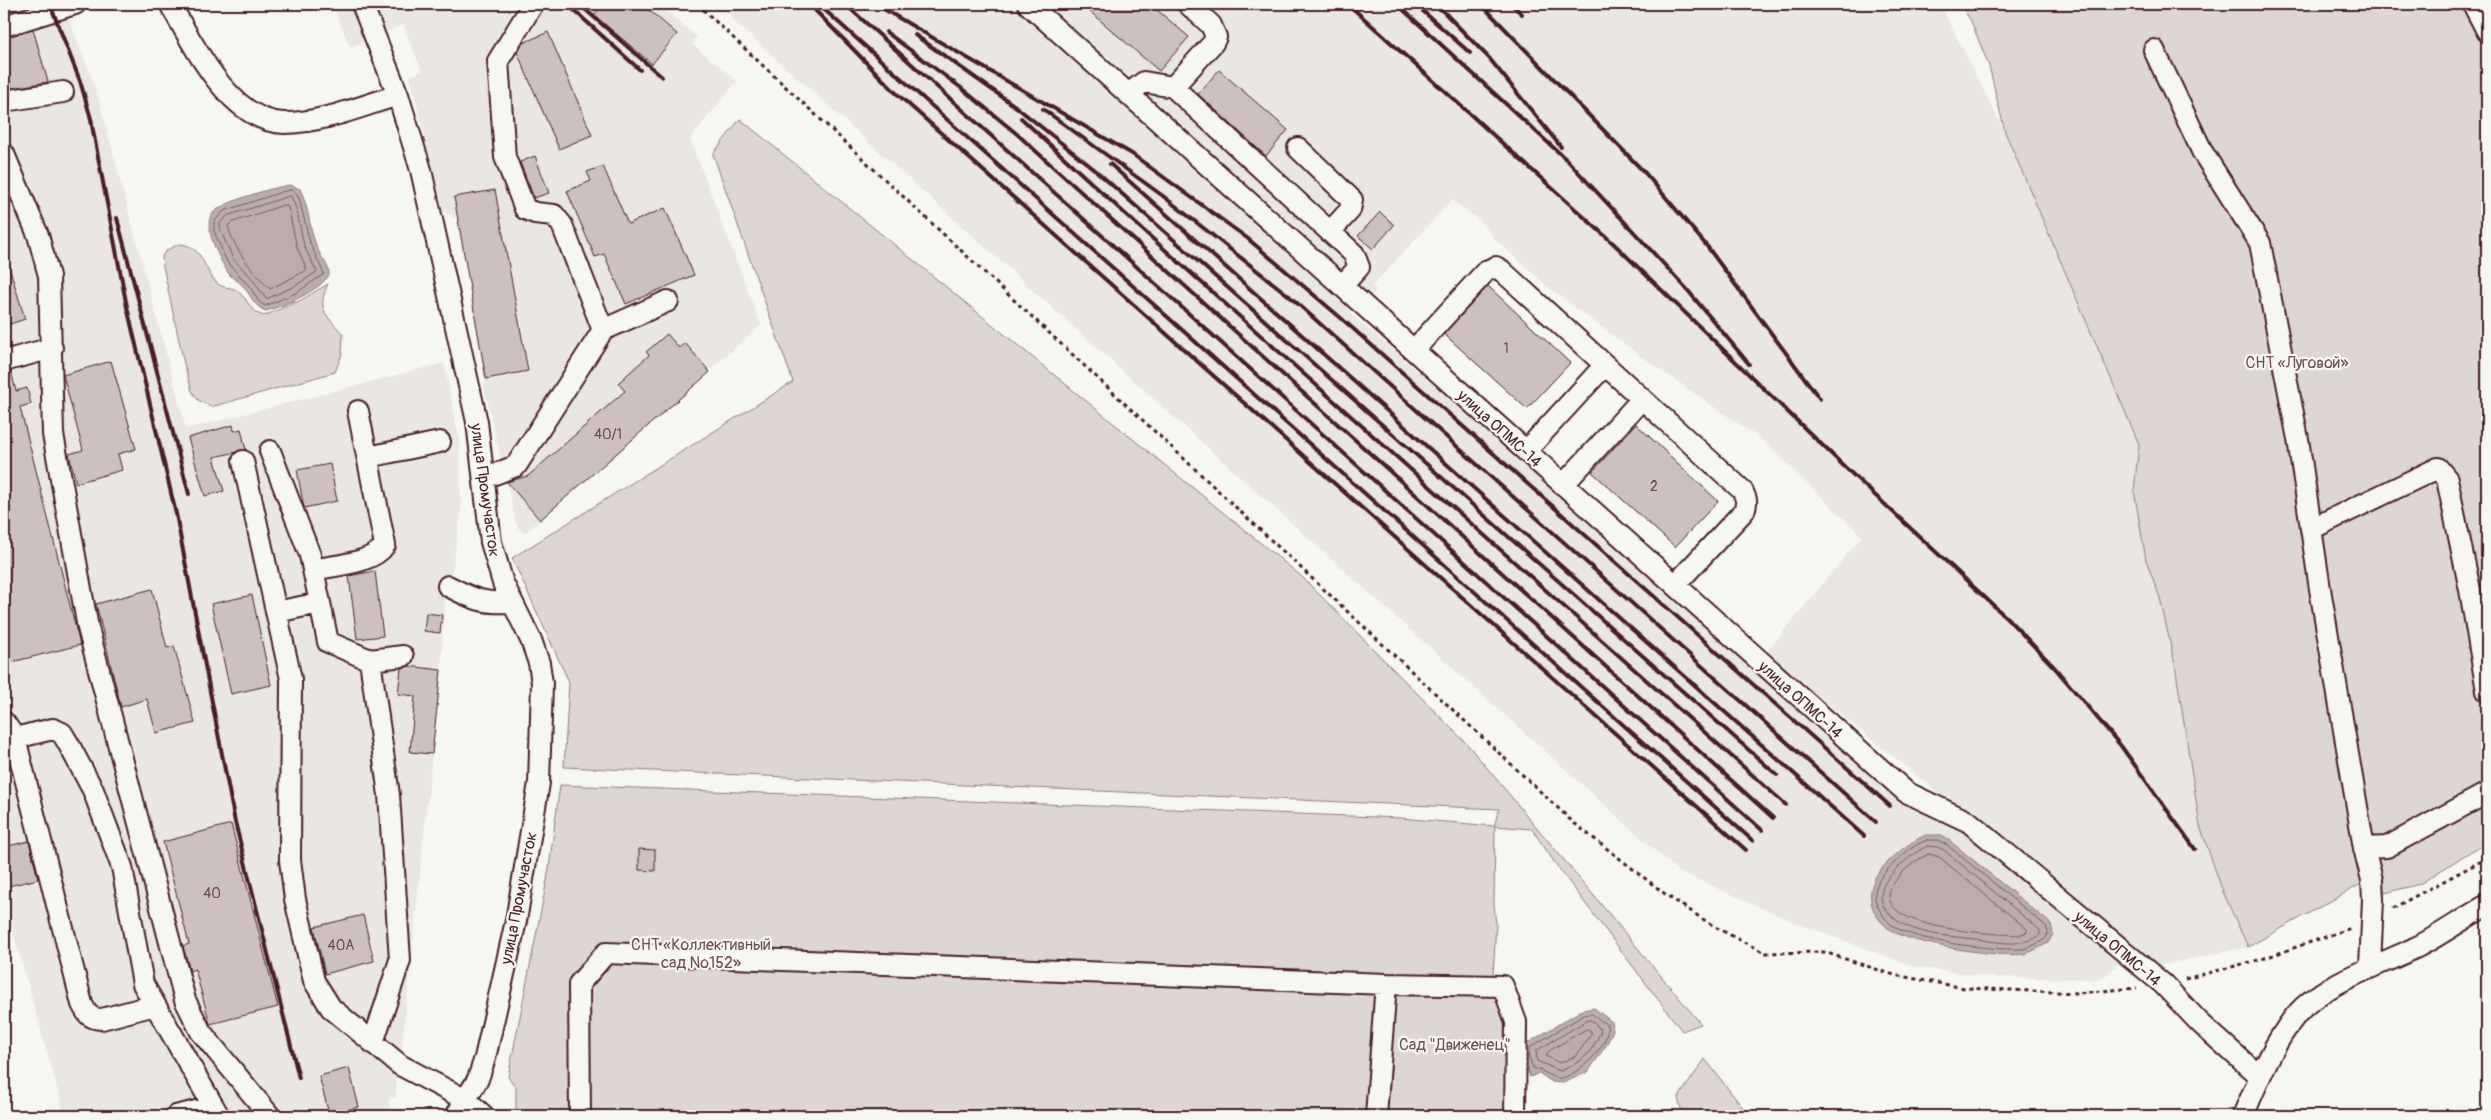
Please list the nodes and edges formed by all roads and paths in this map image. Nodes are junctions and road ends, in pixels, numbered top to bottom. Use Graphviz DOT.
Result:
graph roads {
  1 [pos="75,4"];
  2 [pos="170,4"];
  3 [pos="362,4"];
  4 [pos="533,4"];
  5 [pos="697,4"];
  6 [pos="1188,4"];
  7 [pos="2473,4"];
  8 [pos="1034,5"];
  9 [pos="4,26"];
  10 [pos="2487,31"];
  11 [pos="2154,50"];
  12 [pos="1173,87"];
  13 [pos="63,92"];
  14 [pos="1128,94"];
  15 [pos="398,95"];
  16 [pos="4,101"];
  17 [pos="1298,148"];
  18 [pos="4,154"];
  19 [pos="1330,232"];
  20 [pos="1342,286"];
  21 [pos="668,301"];
  22 [pos="603,330"];
  23 [pos="52,348"];
  24 [pos="1414,350"];
  25 [pos="4,361"];
  26 [pos="1605,365"];
  27 [pos="1642,398"];
  28 [pos="358,411"];
  29 [pos="440,442"];
  30 [pos="270,451"];
  31 [pos="1526,451"];
  32 [pos="368,457"];
  33 [pos="244,461"];
  34 [pos="484,478"];
  35 [pos="1563,485"];
  36 [pos="2311,529"];
  37 [pos="313,570"];
  38 [pos="1676,585"];
  39 [pos="448,586"];
  40 [pos="512,602"];
  41 [pos="320,603"];
  42 [pos="276,612"];
  43 [pos="403,656"];
  44 [pos="370,660"];
  45 [pos="2487,691"];
  46 [pos="10,730"];
  47 [pos="2487,793"];
  48 [pos="2364,848"];
  49 [pos="2487,858"];
  50 [pos="2487,905"];
  51 [pos="2373,918"];
  52 [pos="2370,967"];
  53 [pos="1386,984"];
  54 [pos="2162,984"];
  55 [pos="155,1005"];
  56 [pos="374,1043"];
  57 [pos="2259,1076"];
  58 [pos="461,1108"];
  59 [pos="216,1112"];
  60 [pos="176,1116"];
  61 [pos="270,1116"];
  62 [pos="484,1116"];
  63 [pos="580,1116"];
  64 [pos="1376,1116"];
  65 [pos="1515,1116"];
  66 [pos="2243,1116"];
  1 -- 9 [label="street"];
  2 -- 15 [label="street"];
  3 -- 15 [label="street, улица Промучасток"];
  4 -- 22 [label="street"];
  5 -- 54 [label="path"];
  6 -- 12 [label="street"];
  7 -- 10 [label="street"];
  8 -- 14 [label="street, улица ОПМС-14"];
  11 -- 36 [label="street"];
  12 -- 14 [label="street"];
  12 -- 19 [label="street"];
  13 -- 16 [label="street"];
  14 -- 20 [label="street, улица ОПМС-14"];
  15 -- 34 [label="street, улица Промучасток"];
  17 -- 19 [label="street"];
  18 -- 23 [label="street"];
  19 -- 20 [label="street"];
  20 -- 24 [label="street, улица ОПМС-14"];
  21 -- 22 [label="street"];
  22 -- 34 [label="street"];
  23 -- 25 [label="street"];
  23 -- 61 [label="street"];
  24 -- 26 [label="street"];
  24 -- 31 [label="street, улица ОПМС-14"];
  26 -- 27 [label="street"];
  26 -- 31 [label="street"];
  27 -- 35 [label="street"];
  27 -- 38 [label="street"];
  28 -- 32 [label="street"];
  29 -- 32 [label="street"];
  30 -- 37 [label="street"];
  31 -- 35 [label="street, улица ОПМС-14"];
  32 -- 37 [label="street"];
  33 -- 42 [label="street"];
  34 -- 40 [label="street, улица Промучасток"];
  35 -- 38 [label="street, улица ОПМС-14"];
  36 -- 45 [label="street"];
  36 -- 48 [label="street"];
  37 -- 41 [label="street"];
  38 -- 54 [label="street, улица ОПМС-14"];
  39 -- 40 [label="street"];
  40 -- 58 [label="street, улица Промучасток"];
  41 -- 42 [label="street"];
  41 -- 44 [label="street"];
  42 -- 56 [label="street"];
  43 -- 44 [label="street"];
  44 -- 56 [label="street"];
  46 -- 55 [label="street"];
  46 -- 55 [label="street"];
  47 -- 48 [label="street"];
  48 -- 51 [label="street"];
  49 -- 51 [label="path"];
  50 -- 52 [label="street"];
  51 -- 52 [label="street"];
  51 -- 54 [label="path"];
  52 -- 57 [label="street"];
  53 -- 63 [label="street"];
  53 -- 64 [label="street"];
  53 -- 65 [label="street"];
  54 -- 57 [label="street, улица ОПМС-14"];
  55 -- 59 [label="street"];
  56 -- 58 [label="street"];
  57 -- 66 [label="street"];
  58 -- 62 [label="street"];
  59 -- 60 [label="street"];
}
